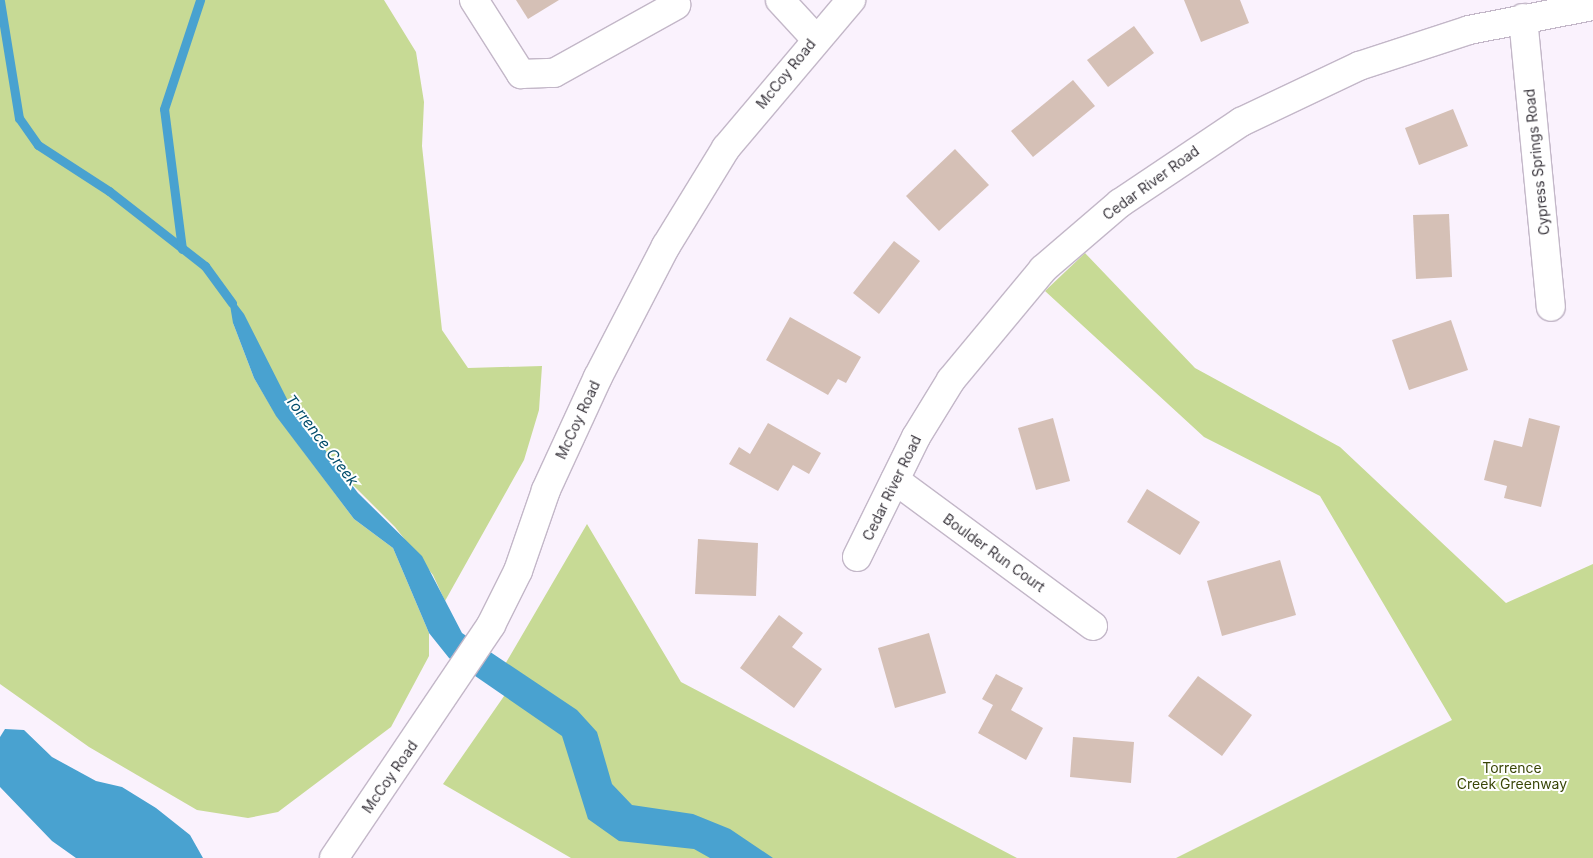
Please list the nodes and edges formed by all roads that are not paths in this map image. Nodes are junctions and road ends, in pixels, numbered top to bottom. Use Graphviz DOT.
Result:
graph roads {
  1 [pos="474,0"];
  2 [pos="780,0"];
  3 [pos="851,0"];
  4 [pos="676,5"];
  5 [pos="1593,6"];
  6 [pos="1522,18"];
  7 [pos="815,38"];
  8 [pos="1551,307"];
  9 [pos="895,480"];
  10 [pos="857,557"];
  11 [pos="1093,626"];
  12 [pos="334,858"];
  1 -- 4 [label="street"];
  2 -- 7 [label="street"];
  3 -- 7 [label="street, McCoy Road"];
  5 -- 6 [label="street, Cedar River Road"];
  6 -- 8 [label="street, Cypress Springs Road"];
  6 -- 9 [label="street, Cedar River Road"];
  7 -- 12 [label="street, McCoy Road"];
  9 -- 10 [label="street, Cedar River Road"];
  9 -- 11 [label="street, Boulder Run Court"];
}
